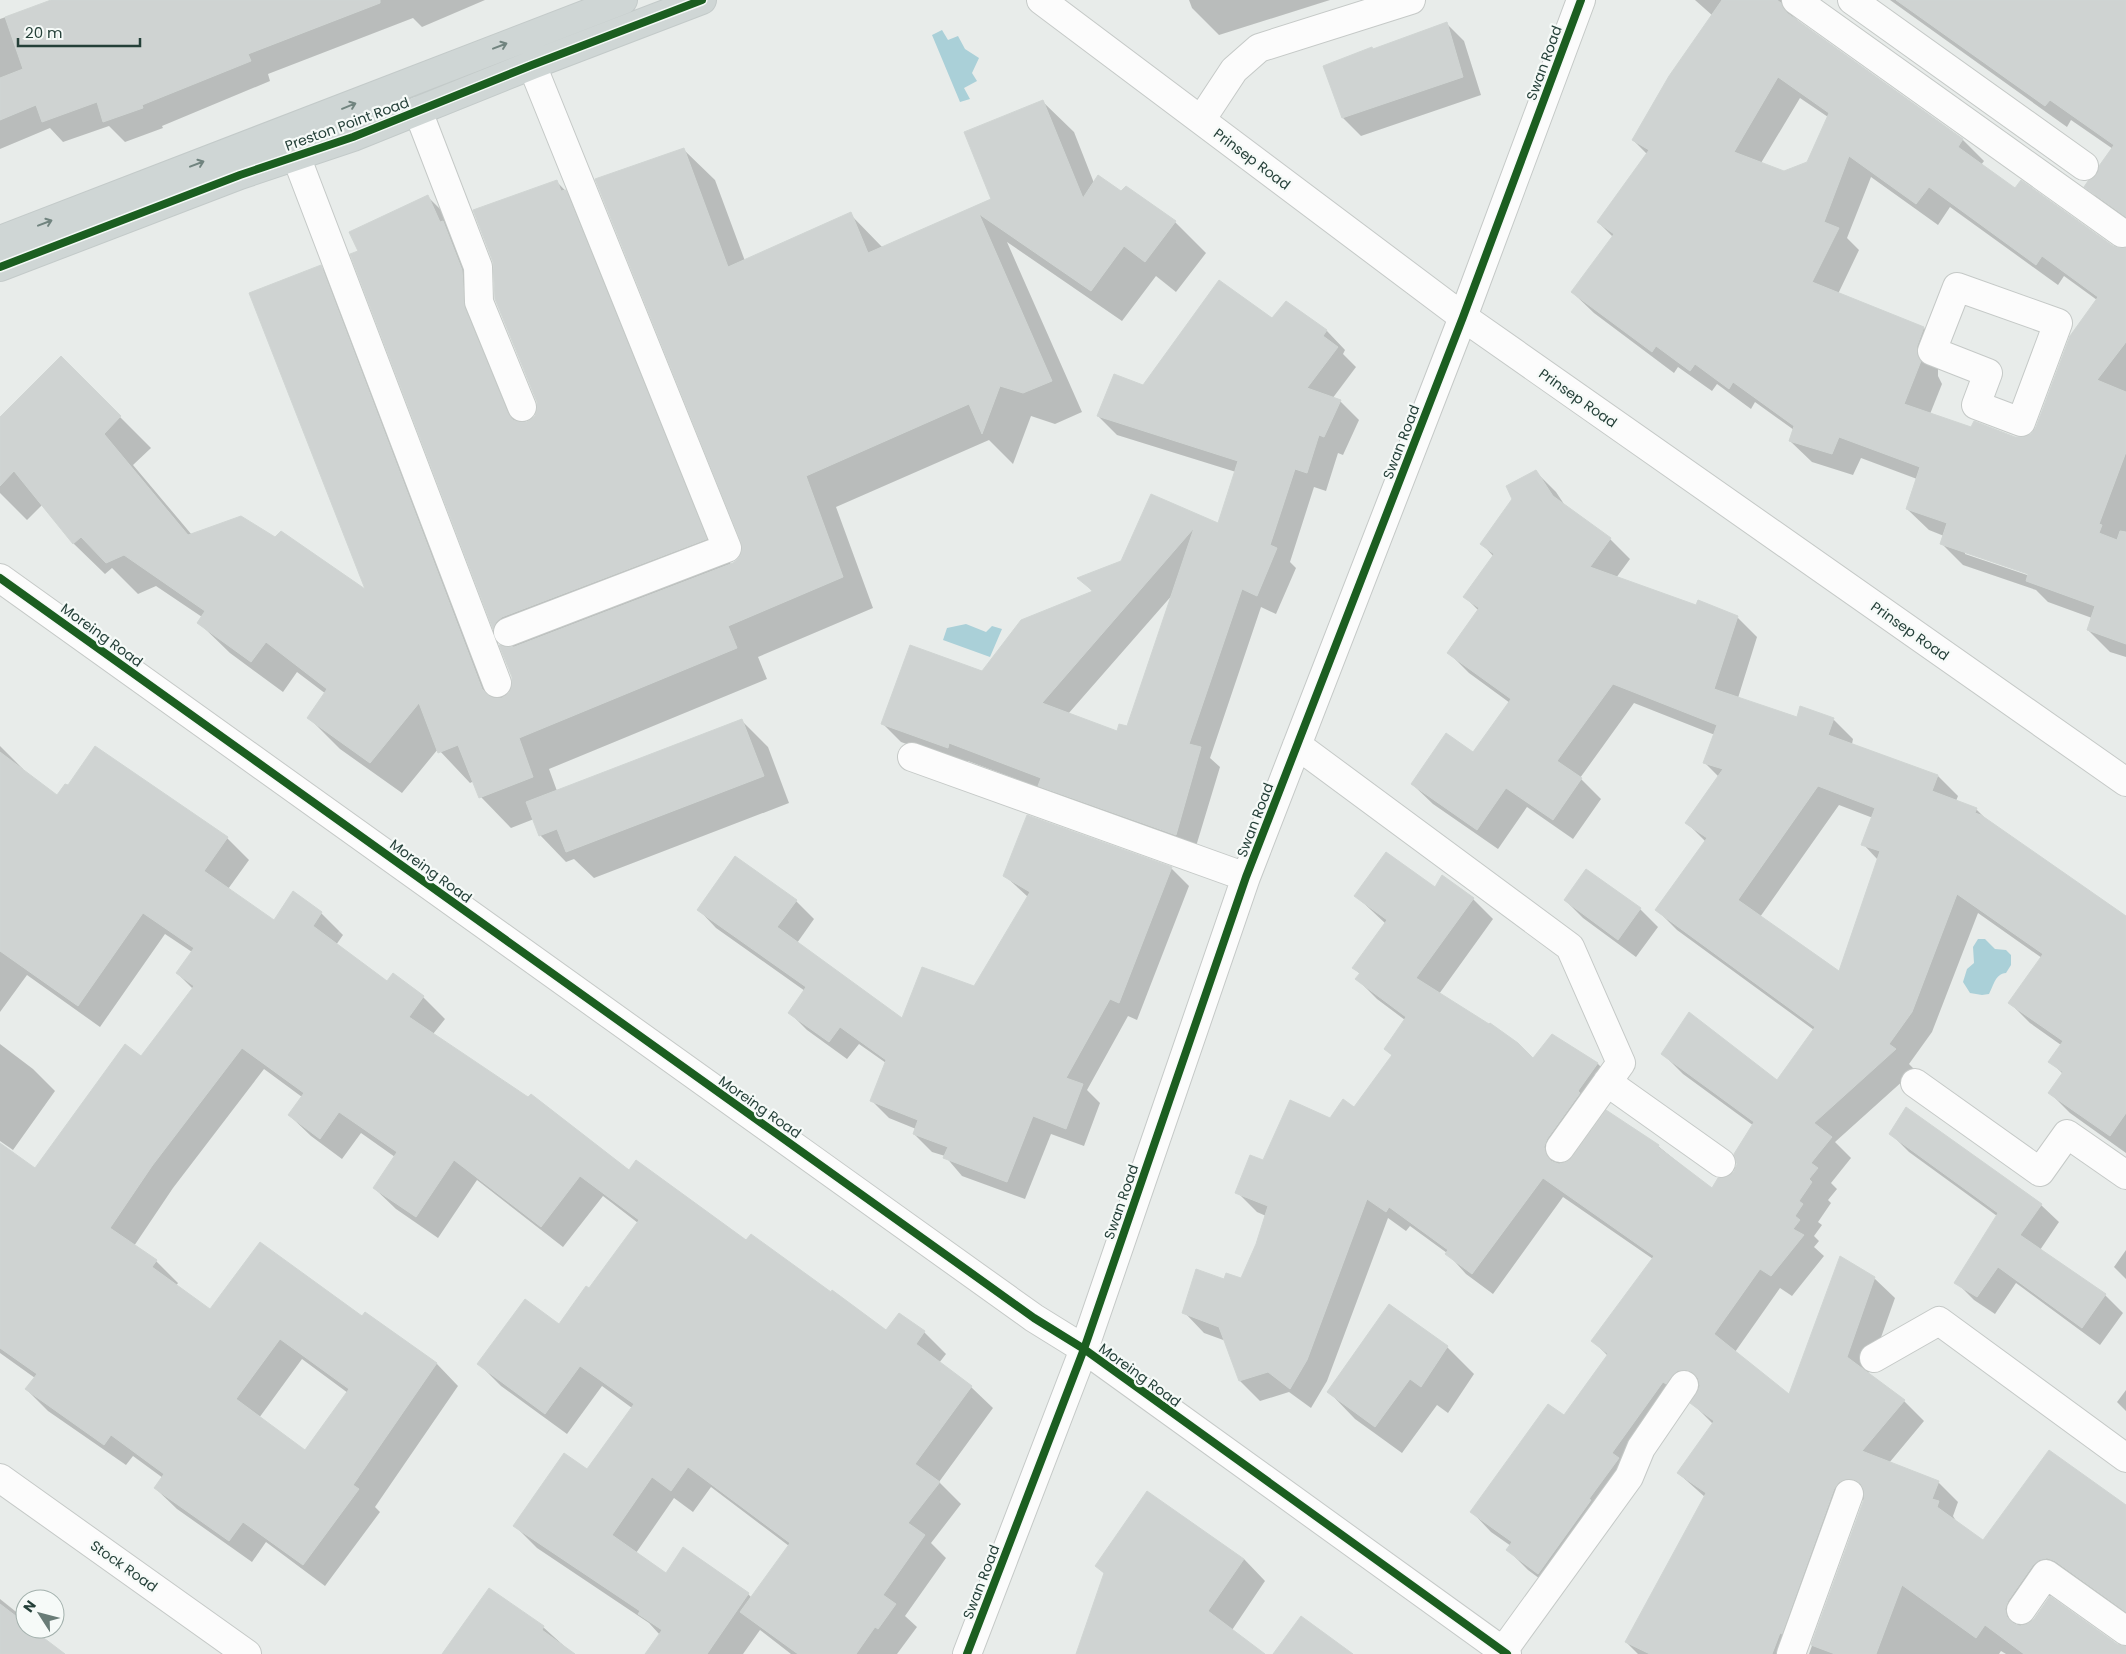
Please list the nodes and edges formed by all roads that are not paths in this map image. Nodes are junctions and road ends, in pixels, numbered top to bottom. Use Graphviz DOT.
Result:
graph roads {
  1 [pos="623,0"];
  2 [pos="702,0"];
  3 [pos="1042,0"];
  4 [pos="1411,0"];
  5 [pos="1581,0"];
  6 [pos="1796,0"];
  7 [pos="1852,0"];
  8 [pos="532,64"];
  9 [pos="418,111"];
  10 [pos="1202,120"];
  11 [pos="296,156"];
  12 [pos="2084,166"];
  13 [pos="2122,233"];
  14 [pos="0,240"];
  15 [pos="0,267"];
  16 [pos="1463,317"];
  17 [pos="1976,405"];
  18 [pos="522,407"];
  19 [pos="0,578"];
  20 [pos="508,632"];
  21 [pos="497,683"];
  22 [pos="1297,745"];
  23 [pos="912,757"];
  24 [pos="2126,782"];
  25 [pos="1246,877"];
  26 [pos="1607,1082"];
  27 [pos="1915,1083"];
  28 [pos="1560,1148"];
  29 [pos="1720,1163"];
  30 [pos="2126,1176"];
  31 [pos="1084,1349"];
  32 [pos="1874,1358"];
  33 [pos="1684,1385"];
  34 [pos="2126,1458"];
  35 [pos="0,1478"];
  36 [pos="1849,1494"];
  37 [pos="2021,1610"];
  38 [pos="2126,1631"];
  39 [pos="1505,1652"];
  40 [pos="247,1654"];
  41 [pos="967,1654"];
  42 [pos="1791,1654"];
  14 -- 1 [label="main road, Preston Point Road, one-way"];
  2 -- 8 [label="main road, Preston Point Road"];
  3 -- 10 [label="street, Prinsep Road"];
  4 -- 10 [label="street"];
  5 -- 16 [label="street, Swan Road"];
  6 -- 13 [label="street"];
  7 -- 12 [label="street"];
  8 -- 9 [label="main road, Preston Point Road"];
  8 -- 20 [label="street"];
  9 -- 11 [label="main road, Preston Point Road"];
  9 -- 18 [label="street"];
  10 -- 16 [label="street, Prinsep Road"];
  11 -- 15 [label="main road, Preston Point Road"];
  11 -- 21 [label="street"];
  16 -- 22 [label="street, Swan Road"];
  16 -- 24 [label="street, Prinsep Road"];
  17 -- 17 [label="street"];
  19 -- 31 [label="street, Moreing Road"];
  22 -- 25 [label="street, Swan Road"];
  22 -- 26 [label="street"];
  23 -- 25 [label="street"];
  25 -- 31 [label="street, Swan Road"];
  26 -- 28 [label="street"];
  26 -- 29 [label="street"];
  27 -- 30 [label="street"];
  31 -- 39 [label="street, Moreing Road"];
  31 -- 41 [label="street, Swan Road"];
  32 -- 34 [label="street"];
  33 -- 39 [label="street"];
  35 -- 40 [label="street, Stock Road"];
  36 -- 42 [label="street"];
  37 -- 38 [label="street"];
}
